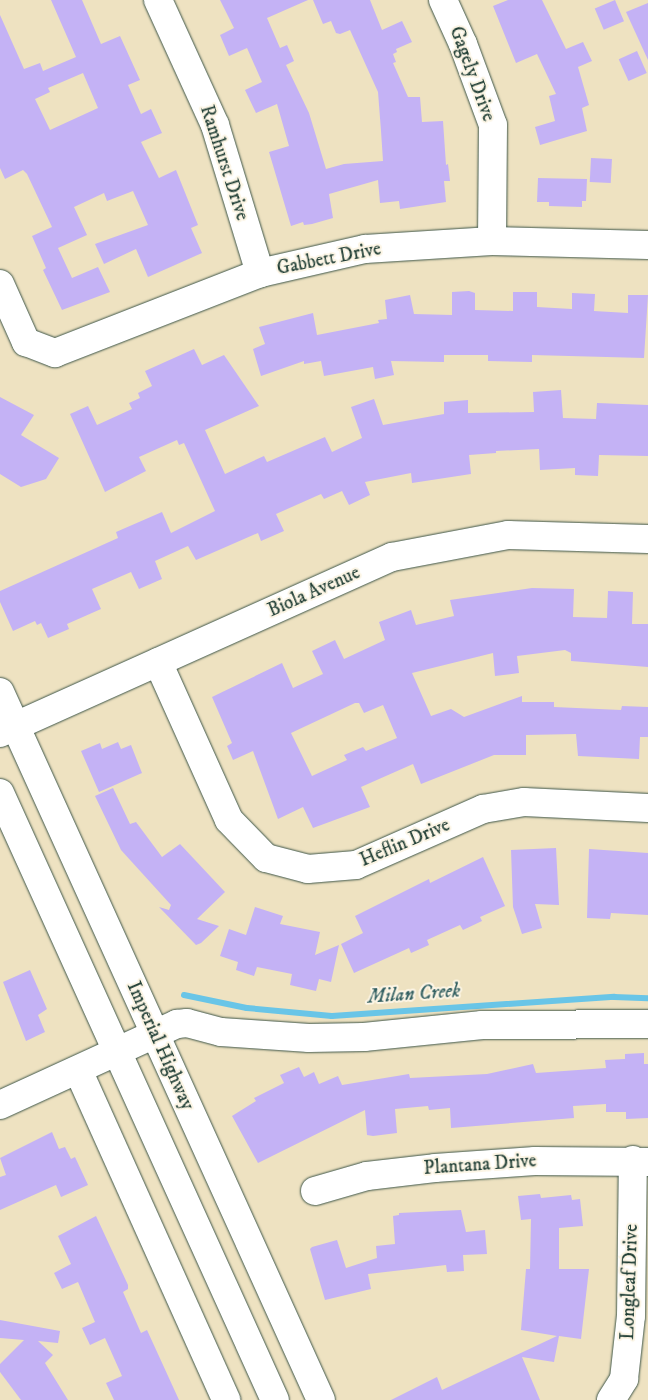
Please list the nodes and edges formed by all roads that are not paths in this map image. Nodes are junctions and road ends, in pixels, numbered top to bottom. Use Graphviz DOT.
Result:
graph roads {
  1 [pos="158,0"];
  2 [pos="443,0"];
  3 [pos="492,241"];
  4 [pos="648,245"];
  5 [pos="260,273"];
  6 [pos="0,284"];
  7 [pos="648,539"];
  8 [pos="158,662"];
  9 [pos="0,692"];
  10 [pos="8,729"];
  11 [pos="0,793"];
  12 [pos="648,808"];
  13 [pos="648,1024"];
  14 [pos="155,1034"];
  15 [pos="118,1052"];
  16 [pos="78,1070"];
  17 [pos="0,1105"];
  18 [pos="641,1161"];
  19 [pos="315,1191"];
  20 [pos="226,1400"];
  21 [pos="275,1400"];
  22 [pos="321,1400"];
  23 [pos="611,1400"];
  1 -- 5 [label="street, Ramhurst Drive"];
  2 -- 3 [label="street, Gagely Drive"];
  3 -- 4 [label="street, Gabbett Drive"];
  3 -- 5 [label="street, Gabbett Drive"];
  5 -- 6 [label="street, Gabbett Drive"];
  7 -- 8 [label="street, Biola Avenue"];
  8 -- 10 [label="street, Biola Avenue"];
  8 -- 12 [label="street, Heflin Drive"];
  9 -- 10 [label="street, Imperial Highway"];
  10 -- 14 [label="street, Imperial Highway"];
  11 -- 15 [label="street"];
  13 -- 14 [label="street"];
  14 -- 15 [label="street"];
  14 -- 22 [label="street, Imperial Highway"];
  15 -- 16 [label="street"];
  15 -- 21 [label="street"];
  16 -- 17 [label="street"];
  16 -- 20 [label="street"];
  18 -- 19 [label="street, Plantana Drive"];
  18 -- 23 [label="street, Longleaf Drive"];
}
